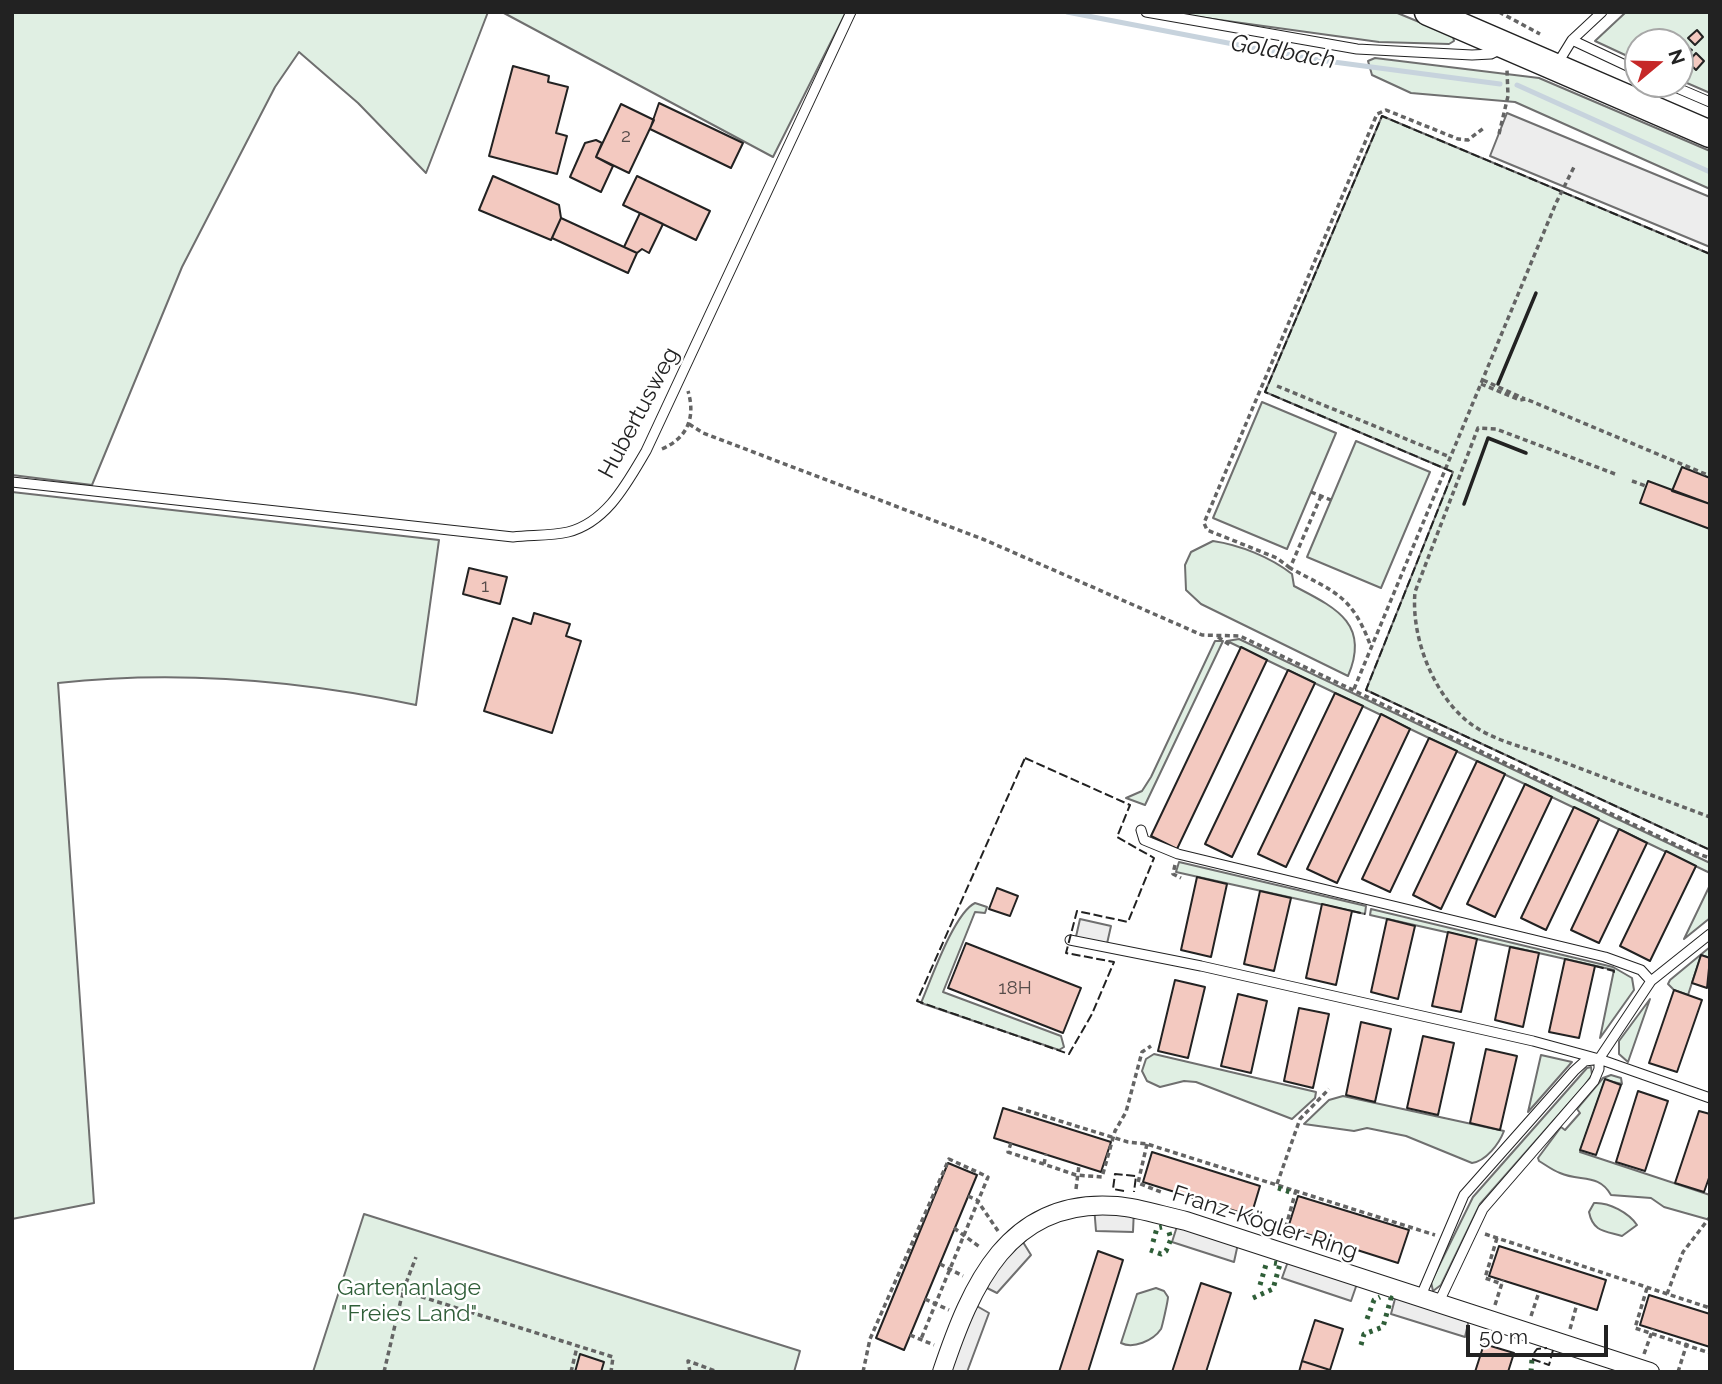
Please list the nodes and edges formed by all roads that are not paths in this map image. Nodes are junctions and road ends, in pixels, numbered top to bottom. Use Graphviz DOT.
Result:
graph roads {
  1 [pos="850,12"];
  2 [pos="1146,12"];
  3 [pos="1428,12"];
  4 [pos="1602,12"];
  5 [pos="1509,49"];
  6 [pos="1565,51"];
  7 [pos="1624,67"];
  8 [pos="1710,134"];
  9 [pos="12,482"];
  10 [pos="1141,830"];
  11 [pos="1710,934"];
  12 [pos="1070,940"];
  13 [pos="1651,981"];
  14 [pos="1599,1059"];
  15 [pos="1710,1098"];
  16 [pos="1419,1298"];
  17 [pos="1438,1305"];
  18 [pos="1645,1370"];
  19 [pos="942,1372"];
  1 -- 9 [label="lane, Hubertusweg"];
  2 -- 5 [label="lane"];
  3 -- 5 [label="main road"];
  4 -- 6 [label="lane"];
  5 -- 6 [label="main road"];
  6 -- 7 [label="lane"];
  6 -- 8 [label="main road"];
  10 -- 13 [label="lane"];
  11 -- 13 [label="lane"];
  12 -- 14 [label="lane"];
  13 -- 14 [label="lane"];
  14 -- 15 [label="lane"];
  14 -- 16 [label="lane"];
  14 -- 17 [label="lane"];
  16 -- 17 [label="street, Franz-Kögler-Ring"];
  16 -- 19 [label="street, Franz-Kögler-Ring"];
  17 -- 18 [label="street, Franz-Kögler-Ring"];
}
